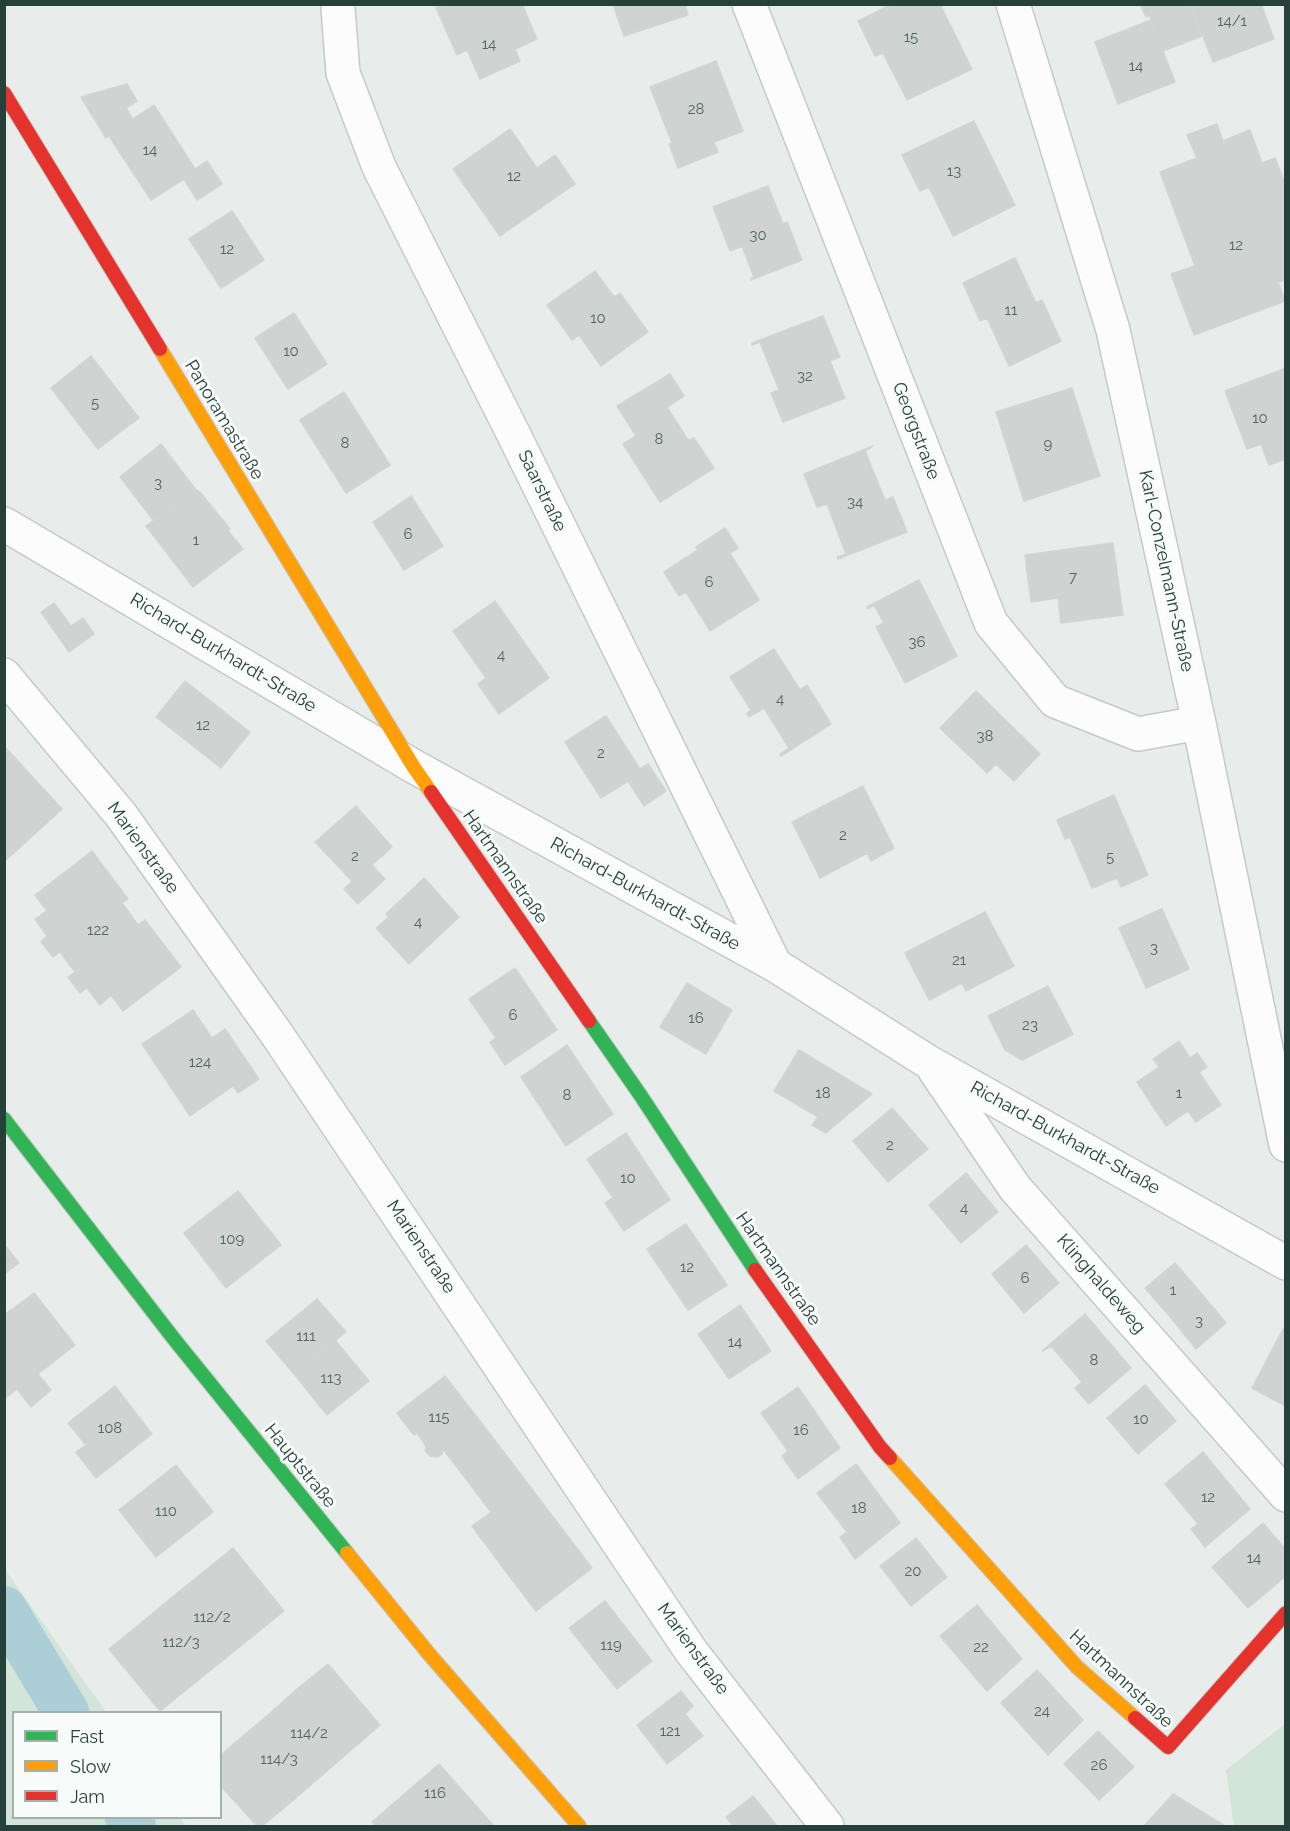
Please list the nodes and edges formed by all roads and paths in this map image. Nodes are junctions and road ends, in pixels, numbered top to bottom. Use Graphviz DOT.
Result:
graph roads {
  1 [pos="749,4"];
  2 [pos="1012,4"];
  3 [pos="338,9"];
  4 [pos="4,93"];
  5 [pos="4,525"];
  6 [pos="4,675"];
  7 [pos="1198,723"];
  8 [pos="413,766"];
  9 [pos="775,965"];
  10 [pos="930,1063"];
  11 [pos="4,1119"];
  12 [pos="1286,1145"];
  13 [pos="1286,1263"];
  14 [pos="1286,1495"];
  15 [pos="1286,1613"];
  16 [pos="579,1827"];
  17 [pos="827,1827"];
  1 -- 7 [label="street, Georgstraße"];
  2 -- 7 [label="street, Karl-Conzelmann-Straße"];
  3 -- 9 [label="street, Saarstraße"];
  4 -- 8 [label="street, Panoramastraße"];
  5 -- 8 [label="street, Richard-Burkhardt-Straße"];
  6 -- 17 [label="street, Marienstraße"];
  7 -- 12 [label="street, Karl-Conzelmann-Straße"];
  8 -- 9 [label="street, Richard-Burkhardt-Straße"];
  8 -- 15 [label="street, Hartmannstraße"];
  9 -- 10 [label="street, Richard-Burkhardt-Straße"];
  10 -- 13 [label="street, Richard-Burkhardt-Straße"];
  10 -- 14 [label="street, Klinghaldeweg"];
  11 -- 16 [label="street, Hauptstraße"];
}
